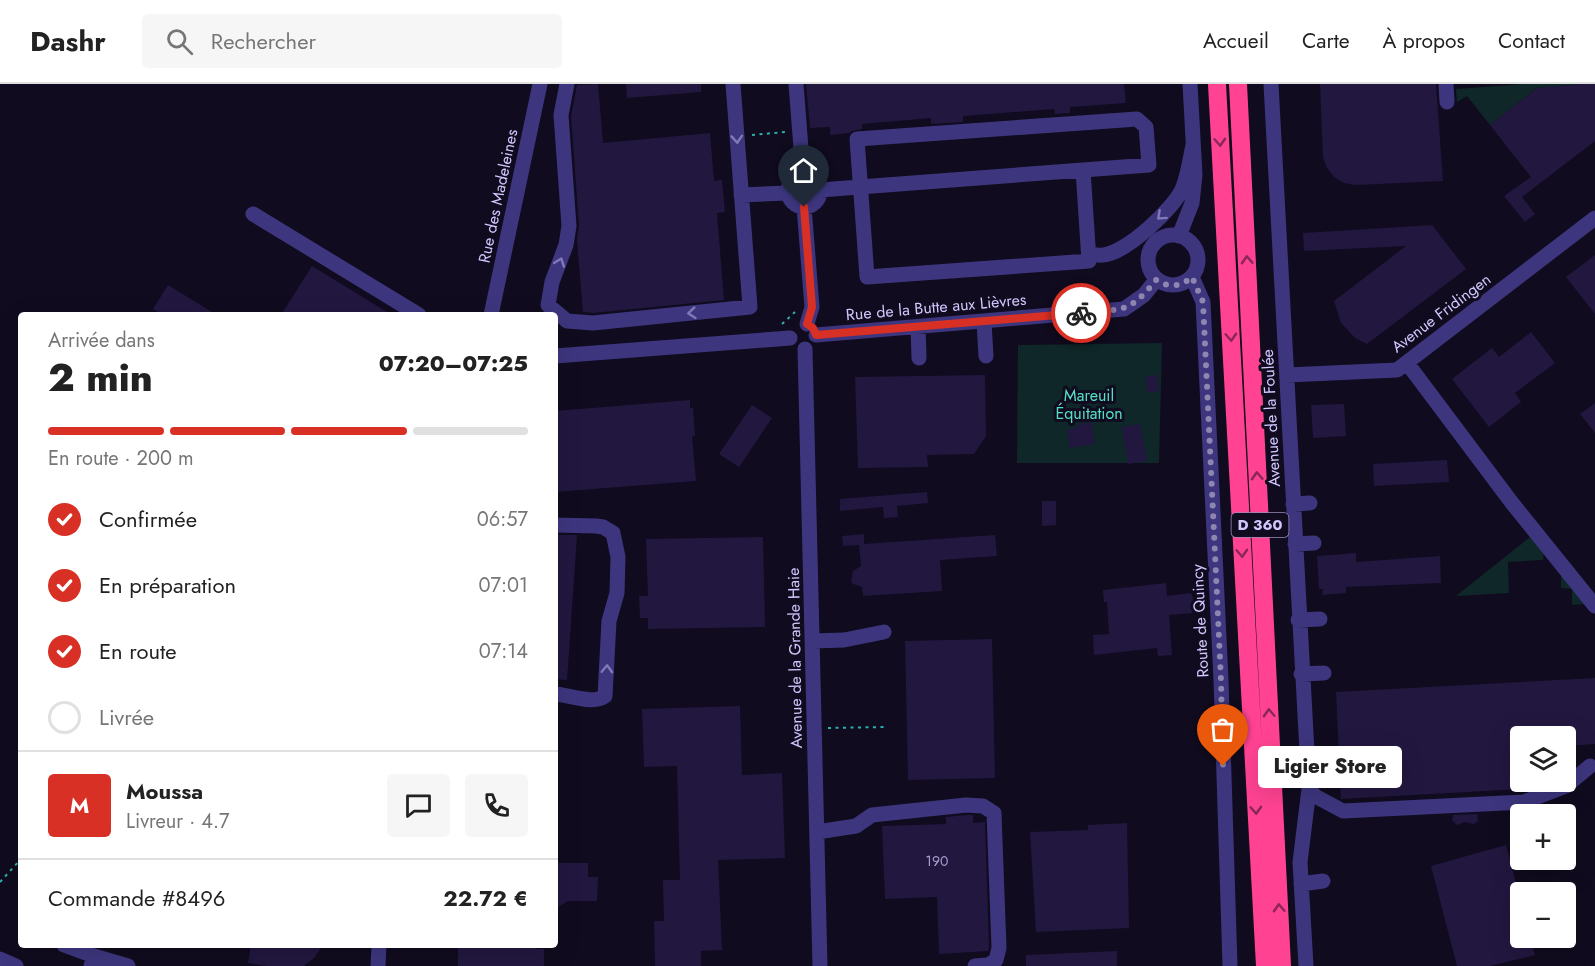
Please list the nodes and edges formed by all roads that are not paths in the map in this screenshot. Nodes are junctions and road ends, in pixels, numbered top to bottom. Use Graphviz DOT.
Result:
graph roads {
  1 [pos="540,84"];
  2 [pos="567,84"];
  3 [pos="733,84"];
  4 [pos="796,84"];
  5 [pos="1190,84"];
  6 [pos="1217,84"];
  7 [pos="1238,84"];
  8 [pos="1270,84"];
  9 [pos="1446,84"];
  10 [pos="1447,102"];
  11 [pos="1193,145"];
  12 [pos="1083,170"];
  13 [pos="803,174"];
  14 [pos="860,187"];
  15 [pos="820,190"];
  16 [pos="787,193"];
  17 [pos="741,195"];
  18 [pos="804,207"];
  19 [pos="253,214"];
  20 [pos="1595,218"];
  21 [pos="1179,236"];
  22 [pos="1089,253"];
  23 [pos="1192,277"];
  24 [pos="1156,280"];
  25 [pos="413,312"];
  26 [pos="492,312"];
  27 [pos="556,312"];
  28 [pos="558,313"];
  29 [pos="984,322"];
  30 [pos="918,327"];
  31 [pos="811,330"];
  32 [pos="790,338"];
  33 [pos="805,349"];
  34 [pos="558,356"];
  35 [pos="986,356"];
  36 [pos="919,358"];
  37 [pos="1407,363"];
  38 [pos="1287,375"];
  39 [pos="1310,503"];
  40 [pos="1293,504"];
  41 [pos="558,525"];
  42 [pos="1314,543"];
  43 [pos="1295,544"];
  44 [pos="1594,606"];
  45 [pos="1320,619"];
  46 [pos="1298,620"];
  47 [pos="884,632"];
  48 [pos="813,641"];
  49 [pos="1324,673"];
  50 [pos="1301,674"];
  51 [pos="558,694"];
  52 [pos="1590,766"];
  53 [pos="1309,789"];
  54 [pos="817,832"];
  55 [pos="1323,881"];
  56 [pos="1301,884"];
  57 [pos="69,948"];
  58 [pos="379,948"];
  59 [pos="0,959"];
  60 [pos="92,961"];
  61 [pos="16,966"];
  62 [pos="128,966"];
  63 [pos="378,966"];
  64 [pos="820,966"];
  65 [pos="826,966"];
  66 [pos="975,966"];
  67 [pos="1230,966"];
  68 [pos="1264,966"];
  69 [pos="1282,966"];
  70 [pos="1306,966"];
  1 -- 26 [label="street, Rue des Madeleines"];
  27 -- 2 [label="street, one-way"];
  3 -- 17 [label="street, one-way"];
  4 -- 13 [label="street"];
  5 -- 11 [label="street"];
  6 -- 68 [label="highway, D 360, one-way"];
  69 -- 7 [label="highway, D 360, one-way"];
  8 -- 38 [label="street, Avenue de la Foulée"];
  9 -- 10 [label="street"];
  11 -- 21 [label="street"];
  11 -- 22 [label="street, one-way"];
  12 -- 14 [label="street"];
  12 -- 14 [label="street"];
  12 -- 22 [label="street"];
  13 -- 15 [label="street"];
  13 -- 16 [label="street"];
  14 -- 15 [label="street"];
  14 -- 22 [label="street"];
  15 -- 18 [label="street"];
  16 -- 17 [label="street"];
  16 -- 18 [label="street"];
  17 -- 28 [label="street, one-way"];
  18 -- 31 [label="street"];
  19 -- 25 [label="street"];
  20 -- 37 [label="street, Avenue Fridingen"];
  21 -- 23 [label="street"];
  21 -- 24 [label="street"];
  23 -- 24 [label="street"];
  23 -- 67 [label="street, Route de Quincy"];
  24 -- 29 [label="street, Rue de la Butte aux Lièvres"];
  29 -- 30 [label="street, Rue de la Butte aux Lièvres"];
  29 -- 35 [label="street"];
  30 -- 31 [label="street, Rue de la Butte aux Lièvres"];
  30 -- 36 [label="street"];
  31 -- 32 [label="street"];
  31 -- 33 [label="street"];
  32 -- 33 [label="street"];
  32 -- 34 [label="street"];
  33 -- 48 [label="street, Avenue de la Grande Haie"];
  37 -- 38 [label="street, Avenue Fridingen"];
  37 -- 44 [label="street"];
  38 -- 40 [label="street, Avenue de la Foulée"];
  39 -- 40 [label="street"];
  40 -- 43 [label="street, Avenue de la Foulée"];
  51 -- 41 [label="street, one-way"];
  42 -- 43 [label="street"];
  43 -- 46 [label="street, Avenue de la Foulée"];
  45 -- 46 [label="street"];
  46 -- 50 [label="street, Avenue de la Foulée"];
  47 -- 48 [label="street"];
  48 -- 54 [label="street, Avenue de la Grande Haie"];
  49 -- 50 [label="street"];
  50 -- 53 [label="street, Avenue de la Foulée"];
  52 -- 53 [label="street"];
  53 -- 56 [label="street, Avenue de la Foulée"];
  54 -- 64 [label="street, Avenue de la Grande Haie"];
  54 -- 66 [label="street"];
  55 -- 56 [label="street"];
  56 -- 70 [label="street, Avenue de la Foulée"];
  57 -- 60 [label="street"];
  58 -- 63 [label="street"];
  59 -- 61 [label="street"];
  60 -- 62 [label="street"];
  64 -- 65 [label="street"];
}
